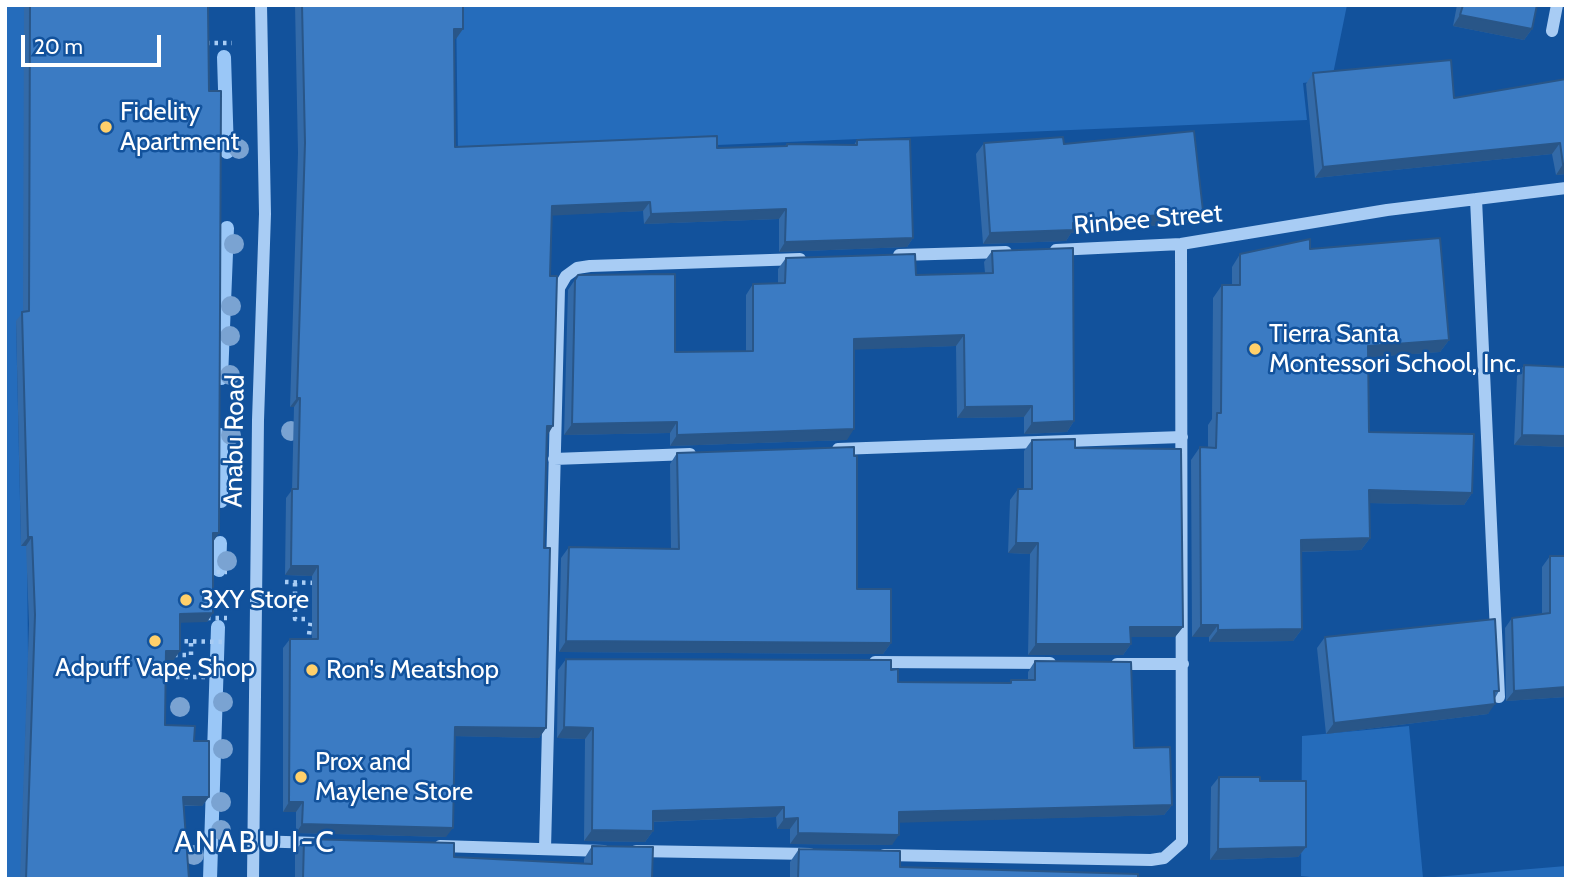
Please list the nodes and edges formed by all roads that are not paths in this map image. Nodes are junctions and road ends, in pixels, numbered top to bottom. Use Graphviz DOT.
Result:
graph roads {
  1 [pos="261,5"];
  2 [pos="1557,5"];
  3 [pos="1552,31"];
  4 [pos="1566,188"];
  5 [pos="1476,199"];
  6 [pos="1181,244"];
  7 [pos="1049,250"];
  8 [pos="1021,251"];
  9 [pos="882,256"];
  10 [pos="813,258"];
  11 [pos="1182,437"];
  12 [pos="819,449"];
  13 [pos="708,453"];
  14 [pos="554,458"];
  15 [pos="550,661"];
  16 [pos="563,661"];
  17 [pos="866,662"];
  18 [pos="1059,663"];
  19 [pos="1100,663"];
  20 [pos="1183,664"];
  21 [pos="1499,697"];
  22 [pos="254,841"];
  23 [pos="334,843"];
  24 [pos="427,845"];
  25 [pos="545,849"];
  26 [pos="614,851"];
  27 [pos="628,851"];
  28 [pos="821,854"];
  29 [pos="876,855"];
  30 [pos="253,879"];
  1 -- 22 [label="street, Anabu Road"];
  2 -- 3 [label="street"];
  4 -- 5 [label="street, Rinbee Street"];
  5 -- 6 [label="street, Rinbee Street"];
  5 -- 21 [label="street"];
  6 -- 7 [label="street, Rinbee Street"];
  6 -- 11 [label="street"];
  8 -- 9 [label="street"];
  10 -- 14 [label="street"];
  11 -- 12 [label="street"];
  11 -- 20 [label="street"];
  13 -- 14 [label="street"];
  14 -- 15 [label="street"];
  15 -- 16 [label="street"];
  15 -- 25 [label="street"];
  17 -- 18 [label="street"];
  19 -- 20 [label="street"];
  20 -- 29 [label="street"];
  22 -- 23 [label="street"];
  22 -- 30 [label="street, Anabu Road"];
  24 -- 25 [label="street"];
  25 -- 26 [label="street"];
  27 -- 28 [label="street"];
}
